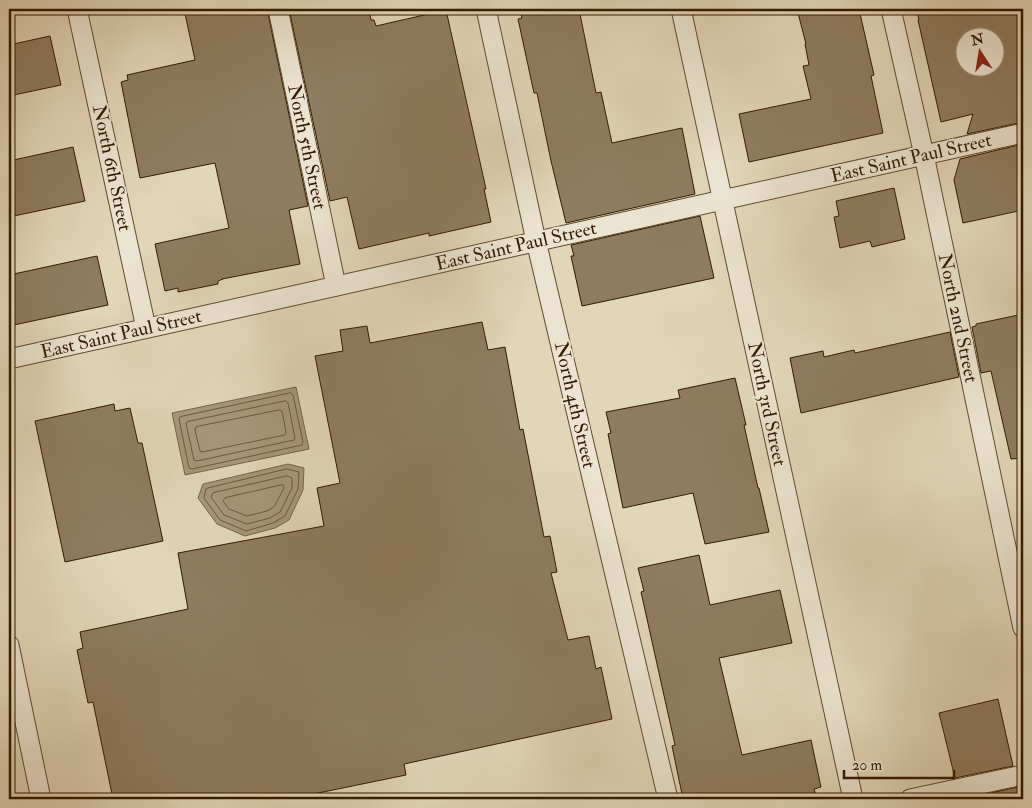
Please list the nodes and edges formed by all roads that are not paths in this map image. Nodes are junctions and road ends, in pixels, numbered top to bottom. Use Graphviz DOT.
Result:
graph roads {
  1 [pos="78,9"];
  2 [pos="278,9"];
  3 [pos="486,9"];
  4 [pos="681,9"];
  5 [pos="891,9"];
  6 [pos="1023,133"];
  7 [pos="924,155"];
  8 [pos="722,200"];
  9 [pos="536,242"];
  10 [pos="336,286"];
  11 [pos="146,328"];
  12 [pos="9,359"];
  13 [pos="1023,628"];
  14 [pos="9,645"];
  15 [pos="1023,775"];
  16 [pos="41,799"];
  17 [pos="668,799"];
  18 [pos="853,799"];
  19 [pos="910,799"];
  1 -- 11 [label="lane, North 6th Street"];
  2 -- 10 [label="lane, North 5th Street"];
  3 -- 9 [label="lane, North 4th Street"];
  4 -- 8 [label="lane, North 3rd Street"];
  5 -- 7 [label="lane, North 2nd Street"];
  6 -- 7 [label="lane, East Saint Paul Street"];
  7 -- 8 [label="lane, East Saint Paul Street"];
  7 -- 13 [label="lane, North 2nd Street"];
  8 -- 9 [label="lane, East Saint Paul Street"];
  8 -- 18 [label="lane, North 3rd Street"];
  9 -- 10 [label="lane, East Saint Paul Street"];
  9 -- 17 [label="lane, North 4th Street"];
  10 -- 11 [label="lane, East Saint Paul Street"];
  11 -- 12 [label="lane, East Saint Paul Street"];
  14 -- 16 [label="lane"];
  15 -- 19 [label="lane"];
}
